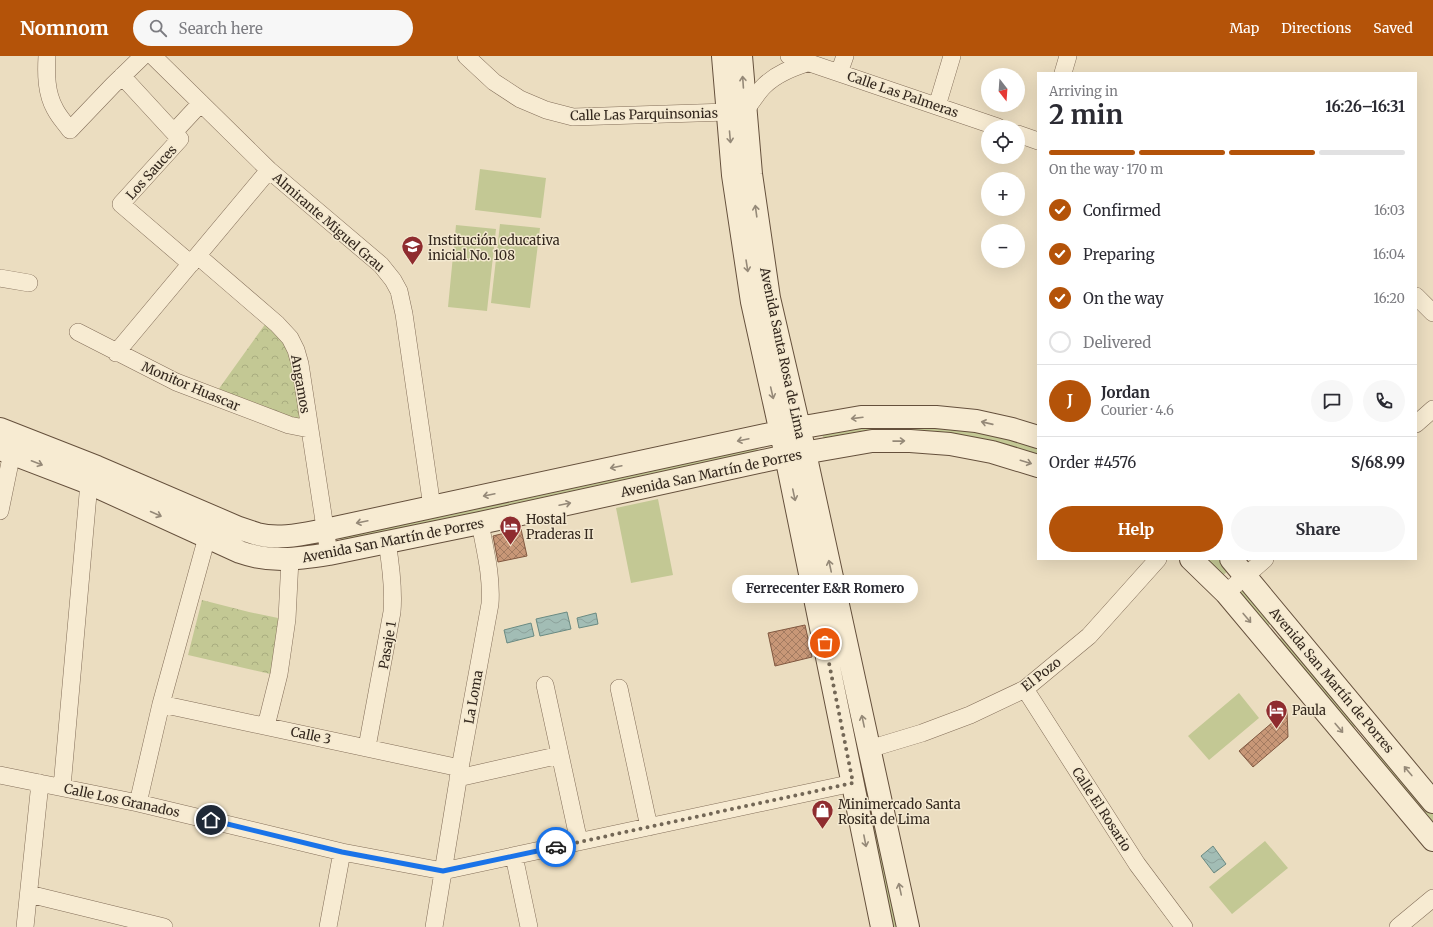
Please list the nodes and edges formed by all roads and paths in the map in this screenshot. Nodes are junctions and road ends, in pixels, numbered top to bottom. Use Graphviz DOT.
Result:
graph roads {
  1 [pos="47,56"];
  2 [pos="153,56"];
  3 [pos="466,56"];
  4 [pos="724,56"];
  5 [pos="741,56"];
  6 [pos="788,56"];
  7 [pos="845,56"];
  8 [pos="952,56"];
  9 [pos="1068,56"];
  10 [pos="137,58"];
  11 [pos="808,63"];
  12 [pos="1063,72"];
  13 [pos="839,73"];
  14 [pos="122,76"];
  15 [pos="202,103"];
  16 [pos="937,106"];
  17 [pos="736,112"];
  18 [pos="981,121"];
  19 [pos="177,135"];
  20 [pos="1025,136"];
  21 [pos="1037,141"];
  22 [pos="269,170"];
  23 [pos="121,204"];
  24 [pos="194,260"];
  25 [pos="0,278"];
  26 [pos="29,283"];
  27 [pos="1417,297"];
  28 [pos="1433,313"];
  29 [pos="78,332"];
  30 [pos="116,353"];
  31 [pos="1433,409"];
  32 [pos="1417,423"];
  33 [pos="309,429"];
  34 [pos="1012,429"];
  35 [pos="790,430"];
  36 [pos="1037,437"];
  37 [pos="7,442"];
  38 [pos="796,455"];
  39 [pos="1004,456"];
  40 [pos="1037,466"];
  41 [pos="89,483"];
  42 [pos="432,507"];
  43 [pos="0,511"];
  44 [pos="480,523"];
  45 [pos="325,530"];
  46 [pos="207,537"];
  47 [pos="386,542"];
  48 [pos="329,554"];
  49 [pos="290,559"];
  50 [pos="1157,560"];
  51 [pos="1192,560"];
  52 [pos="1232,560"];
  53 [pos="1264,560"];
  54 [pos="1246,576"];
  55 [pos="1226,593"];
  56 [pos="1287,626"];
  57 [pos="1267,642"];
  58 [pos="545,685"];
  59 [pos="619,688"];
  60 [pos="1025,689"];
  61 [pos="161,704"];
  62 [pos="266,726"];
  63 [pos="1372,728"];
  64 [pos="1353,744"];
  65 [pos="367,747"];
  66 [pos="869,749"];
  67 [pos="560,755"];
  68 [pos="459,773"];
  69 [pos="0,775"];
  70 [pos="853,783"];
  71 [pos="40,784"];
  72 [pos="62,787"];
  73 [pos="1433,802"];
  74 [pos="138,803"];
  75 [pos="649,827"];
  76 [pos="1433,840"];
  77 [pos="579,842"];
  78 [pos="342,852"];
  79 [pos="514,856"];
  80 [pos="443,871"];
  81 [pos="29,894"];
  82 [pos="1433,898"];
  83 [pos="143,925"];
  84 [pos="25,927"];
  85 [pos="164,927"];
  86 [pos="328,927"];
  87 [pos="434,927"];
  88 [pos="529,927"];
  89 [pos="882,927"];
  90 [pos="908,927"];
  91 [pos="1184,927"];
  92 [pos="1398,927"];
  1 -- 14 [label="street"];
  2 -- 15 [label="street, Almirante Miguel Grau"];
  3 -- 17 [label="street, Calle Las Parquinsonias"];
  4 -- 17 [label="main road, Avenida Santa Rosa de Lima"];
  17 -- 5 [label="main road, Avenida Santa Rosa de Lima, one-way"];
  6 -- 11 [label="street, Calle Las Palmeras"];
  7 -- 13 [label="street"];
  8 -- 16 [label="street"];
  9 -- 12 [label="street"];
  10 -- 14 [label="street"];
  11 -- 13 [label="street, Calle Las Palmeras"];
  11 -- 17 [label="street"];
  13 -- 16 [label="street, Calle Las Palmeras"];
  14 -- 19 [label="street"];
  15 -- 19 [label="street, Los Sauces"];
  15 -- 22 [label="street, Almirante Miguel Grau"];
  16 -- 18 [label="street, Calle Las Palmeras"];
  17 -- 35 [label="main road, Avenida Santa Rosa de Lima"];
  19 -- 23 [label="street, Los Sauces"];
  20 -- 21 [label="street"];
  22 -- 24 [label="street"];
  22 -- 42 [label="street, Almirante Miguel Grau"];
  23 -- 24 [label="street, Angamos"];
  24 -- 30 [label="street"];
  24 -- 33 [label="street, Angamos"];
  25 -- 26 [label="street"];
  27 -- 28 [label="street"];
  29 -- 30 [label="street, Monitor Huascar"];
  30 -- 33 [label="street, Monitor Huascar"];
  31 -- 32 [label="street"];
  33 -- 45 [label="street, Angamos"];
  34 -- 35 [label="main road, Avenida San Martín de Porres, one-way"];
  34 -- 36 [label="main road, Avenida San Martín de Porres"];
  34 -- 39 [label="main road"];
  35 -- 38 [label="main road, Avenida Santa Rosa de Lima"];
  35 -- 42 [label="main road, Avenida San Martín de Porres, one-way"];
  37 -- 41 [label="main road, Avenida San Martín de Porres, one-way"];
  37 -- 43 [label="street"];
  37 -- 45 [label="main road, Avenida San Martín de Porres"];
  38 -- 39 [label="main road, Avenida San Martín de Porres, one-way"];
  44 -- 38 [label="main road, Avenida San Martín de Porres, one-way"];
  66 -- 38 [label="main road, Avenida Santa Rosa de Lima, one-way"];
  38 -- 70 [label="main road, Avenida Santa Rosa de Lima, one-way"];
  39 -- 40 [label="main road, Avenida San Martín de Porres, one-way"];
  41 -- 46 [label="main road, Avenida San Martín de Porres, one-way"];
  41 -- 72 [label="street"];
  42 -- 45 [label="main road, Avenida San Martín de Porres, one-way"];
  44 -- 47 [label="main road, Avenida San Martín de Porres"];
  44 -- 68 [label="street, La Loma"];
  45 -- 48 [label="street, Angamos"];
  46 -- 49 [label="main road, Avenida San Martín de Porres"];
  46 -- 61 [label="street"];
  47 -- 48 [label="main road, Avenida San Martín de Porres"];
  47 -- 65 [label="street, Pasaje 1"];
  48 -- 49 [label="main road, Avenida San Martín de Porres"];
  49 -- 62 [label="street"];
  50 -- 60 [label="street, El Pozo"];
  51 -- 55 [label="main road, Avenida San Martín de Porres"];
  52 -- 54 [label="main road, Avenida San Martín de Porres"];
  53 -- 54 [label="street"];
  54 -- 55 [label="street"];
  54 -- 56 [label="main road, Avenida San Martín de Porres"];
  55 -- 57 [label="main road, Avenida San Martín de Porres, one-way"];
  56 -- 57 [label="main road"];
  56 -- 63 [label="main road, Avenida San Martín de Porres"];
  57 -- 64 [label="main road, Avenida San Martín de Porres, one-way"];
  58 -- 67 [label="street"];
  59 -- 75 [label="street"];
  60 -- 66 [label="street, El Pozo"];
  60 -- 91 [label="street, Calle El Rosario"];
  61 -- 62 [label="street, Calle 3"];
  61 -- 74 [label="street"];
  62 -- 65 [label="street, Calle 3"];
  63 -- 64 [label="main road"];
  73 -- 63 [label="main road, Avenida San Martín de Porres, one-way"];
  64 -- 76 [label="main road, Avenida San Martín de Porres"];
  65 -- 68 [label="street, Calle 3"];
  90 -- 66 [label="main road, Avenida Santa Rosa de Lima, one-way"];
  67 -- 68 [label="street"];
  67 -- 77 [label="street"];
  68 -- 80 [label="street, La Loma"];
  69 -- 71 [label="street, Calle Los Granados"];
  70 -- 75 [label="street, Calle Los Granados"];
  70 -- 89 [label="main road, Avenida Santa Rosa de Lima, one-way"];
  71 -- 72 [label="street, Calle Los Granados"];
  71 -- 81 [label="street"];
  72 -- 74 [label="street, Calle Los Granados"];
  74 -- 78 [label="street, Calle Los Granados"];
  75 -- 77 [label="street, Calle Los Granados"];
  77 -- 79 [label="street, Calle Los Granados"];
  78 -- 80 [label="street, Calle Los Granados"];
  78 -- 86 [label="street"];
  79 -- 80 [label="street, Calle Los Granados"];
  79 -- 88 [label="street"];
  80 -- 87 [label="street, La Loma"];
  81 -- 83 [label="street"];
  81 -- 84 [label="street"];
  82 -- 92 [label="street"];
  83 -- 85 [label="street"];
}
